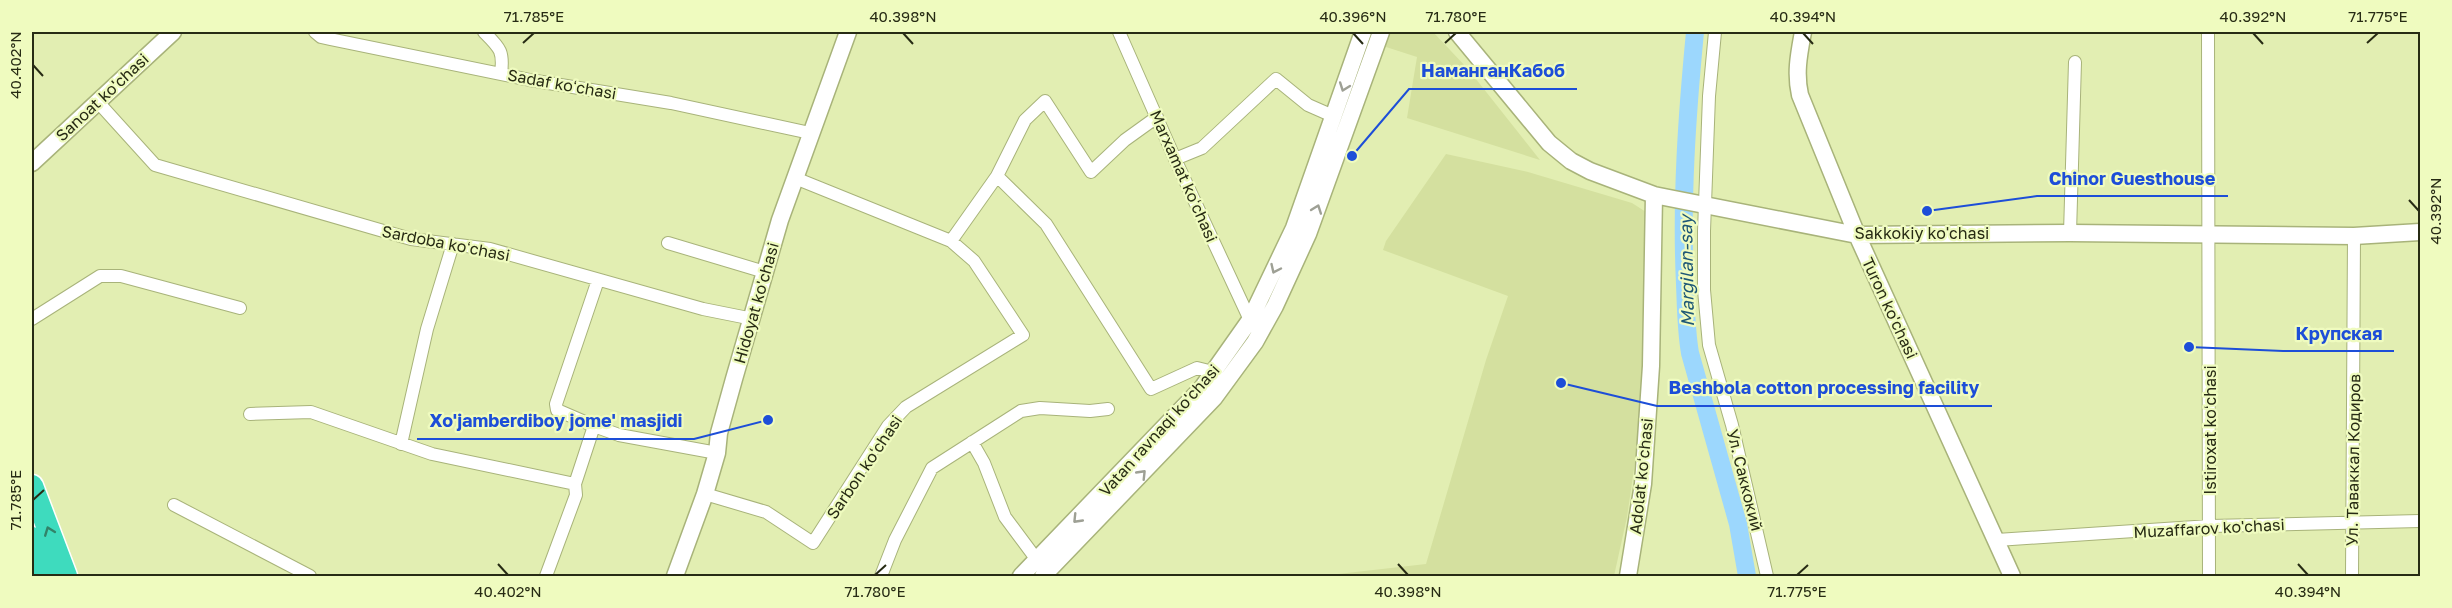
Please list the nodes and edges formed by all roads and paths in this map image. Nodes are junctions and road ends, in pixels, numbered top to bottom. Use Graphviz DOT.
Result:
graph roads {
  1 [pos="173,32"];
  2 [pos="315,32"];
  3 [pos="484,32"];
  4 [pos="848,32"];
  5 [pos="1119,32"];
  6 [pos="1364,32"];
  7 [pos="1381,32"];
  8 [pos="1457,32"];
  9 [pos="1715,32"];
  10 [pos="1803,32"];
  11 [pos="2208,32"];
  12 [pos="2075,62"];
  13 [pos="501,74"];
  14 [pos="97,101"];
  15 [pos="1333,116"];
  16 [pos="1156,117"];
  17 [pos="810,133"];
  18 [pos="1175,159"];
  19 [pos="32,163"];
  20 [pos="997,176"];
  21 [pos="795,178"];
  22 [pos="1654,195"];
  23 [pos="1705,205"];
  24 [pos="2421,232"];
  25 [pos="2070,233"];
  26 [pos="2209,234"];
  27 [pos="1857,235"];
  28 [pos="2354,236"];
  29 [pos="951,241"];
  30 [pos="668,243"];
  31 [pos="453,244"];
  32 [pos="765,272"];
  33 [pos="598,280"];
  34 [pos="240,308"];
  35 [pos="32,319"];
  36 [pos="753,319"];
  37 [pos="1250,320"];
  38 [pos="1214,372"];
  39 [pos="1108,409"];
  40 [pos="249,414"];
  41 [pos="594,426"];
  42 [pos="972,442"];
  43 [pos="401,444"];
  44 [pos="717,453"];
  45 [pos="575,484"];
  46 [pos="32,486"];
  47 [pos="705,494"];
  48 [pos="174,505"];
  49 [pos="2421,521"];
  50 [pos="2352,522"];
  51 [pos="2210,526"];
  52 [pos="32,538"];
  53 [pos="1997,540"];
  54 [pos="1041,572"];
  55 [pos="46,576"];
  56 [pos="66,576"];
  57 [pos="310,576"];
  58 [pos="546,576"];
  59 [pos="675,576"];
  60 [pos="881,576"];
  61 [pos="1021,576"];
  62 [pos="1628,576"];
  63 [pos="1767,576"];
  64 [pos="2012,576"];
  65 [pos="2210,576"];
  66 [pos="2352,576"];
  1 -- 14 [label="street, Sanoat ko'chasi"];
  2 -- 13 [label="street, Sadaf koʻchasi"];
  3 -- 13 [label="street"];
  4 -- 17 [label="street, Hidoyat ko'chasi"];
  5 -- 16 [label="street, Marxamat koʻchasi"];
  6 -- 15 [label="street, Vatan ravnaqi ko'chasi, one-way"];
  54 -- 7 [label="street, Vatan ravnaqi ko'chasi, one-way"];
  8 -- 22 [label="street, Sakkokiy ko'chasi"];
  9 -- 23 [label="street, Ул. Саккокий"];
  10 -- 27 [label="street, Turon ko'chasi"];
  11 -- 26 [label="street, Istiroxat koʻchasi"];
  12 -- 25 [label="street"];
  13 -- 17 [label="street, Sadaf koʻchasi"];
  14 -- 19 [label="street, Sanoat ko'chasi"];
  14 -- 31 [label="street, Sardoba koʻchasi"];
  15 -- 18 [label="street"];
  15 -- 37 [label="street, Vatan ravnaqi ko'chasi, one-way"];
  16 -- 18 [label="street, Marxamat koʻchasi"];
  16 -- 20 [label="street"];
  17 -- 21 [label="street, Hidoyat ko'chasi"];
  18 -- 37 [label="street, Marxamat koʻchasi"];
  20 -- 29 [label="street"];
  20 -- 38 [label="street"];
  21 -- 29 [label="street"];
  21 -- 32 [label="street, Hidoyat ko'chasi"];
  22 -- 23 [label="street, Sakkokiy ko'chasi"];
  22 -- 62 [label="street, Adolat koʻchasi"];
  23 -- 27 [label="street, Sakkokiy ko'chasi"];
  23 -- 63 [label="street, Ул. Саккокий"];
  24 -- 28 [label="street, Sakkokiy ko'chasi"];
  25 -- 26 [label="street, Sakkokiy ko'chasi"];
  25 -- 27 [label="street, Sakkokiy ko'chasi"];
  26 -- 28 [label="street, Sakkokiy ko'chasi"];
  26 -- 51 [label="street, Istiroxat koʻchasi"];
  27 -- 53 [label="street, Turon ko'chasi"];
  28 -- 50 [label="street, Ул. Таваккал Кодиров"];
  29 -- 47 [label="street, Sarbon koʻchasi"];
  30 -- 32 [label="street"];
  31 -- 33 [label="street, Sardoba koʻchasi"];
  31 -- 43 [label="street"];
  32 -- 36 [label="street, Hidoyat ko'chasi"];
  33 -- 36 [label="street, Sardoba koʻchasi"];
  33 -- 41 [label="street"];
  34 -- 35 [label="street"];
  36 -- 44 [label="street, Hidoyat ko'chasi"];
  37 -- 38 [label="street, Vatan ravnaqi ko'chasi"];
  38 -- 54 [label="street, Vatan ravnaqi ko'chasi, one-way"];
  39 -- 42 [label="street"];
  40 -- 43 [label="street"];
  41 -- 44 [label="street"];
  41 -- 45 [label="street"];
  42 -- 54 [label="street"];
  42 -- 60 [label="street"];
  43 -- 45 [label="street"];
  44 -- 47 [label="street, Hidoyat ko'chasi"];
  45 -- 58 [label="street"];
  56 -- 46 [label="highway, one-way"];
  47 -- 59 [label="street, Hidoyat ko'chasi"];
  48 -- 57 [label="street"];
  49 -- 50 [label="street, Muzaffarov ko'chasi"];
  50 -- 51 [label="street, Muzaffarov ko'chasi"];
  50 -- 66 [label="street, Ул. Таваккал Кодиров"];
  51 -- 53 [label="street, Muzaffarov ko'chasi"];
  51 -- 65 [label="street, Istiroxat koʻchasi"];
  52 -- 55 [label="highway"];
  53 -- 64 [label="street, Turon ko'chasi"];
  54 -- 61 [label="street, Vatan ravnaqi ko'chasi"];
}
